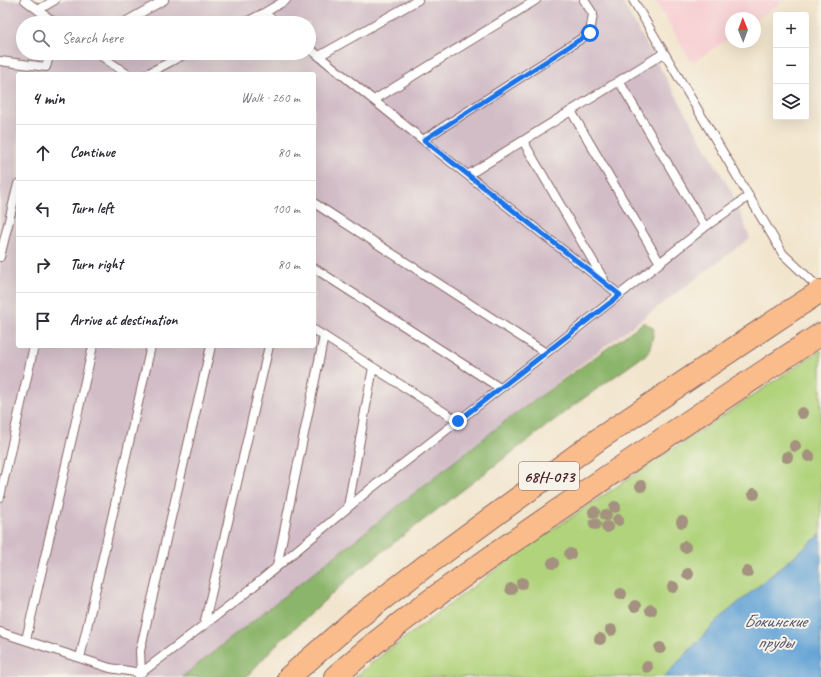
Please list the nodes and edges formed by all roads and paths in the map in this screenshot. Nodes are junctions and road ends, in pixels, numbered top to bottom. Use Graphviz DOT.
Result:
graph roads {
  1 [pos="25,0"];
  2 [pos="55,0"];
  3 [pos="164,0"];
  4 [pos="286,0"];
  5 [pos="418,0"];
  6 [pos="536,0"];
  7 [pos="584,0"];
  8 [pos="633,0"];
  9 [pos="38,10"];
  10 [pos="264,13"];
  11 [pos="46,16"];
  12 [pos="135,16"];
  13 [pos="258,16"];
  14 [pos="268,16"];
  15 [pos="664,53"];
  16 [pos="316,54"];
  17 [pos="319,56"];
  18 [pos="48,60"];
  19 [pos="107,60"];
  20 [pos="174,60"];
  21 [pos="0,61"];
  22 [pos="46,71"];
  23 [pos="124,72"];
  24 [pos="151,72"];
  25 [pos="619,81"];
  26 [pos="374,100"];
  27 [pos="571,111"];
  28 [pos="424,140"];
  29 [pos="523,141"];
  30 [pos="468,175"];
  31 [pos="16,192"];
  32 [pos="749,196"];
  33 [pos="316,204"];
  34 [pos="706,227"];
  35 [pos="0,257"];
  36 [pos="660,263"];
  37 [pos="316,269"];
  38 [pos="607,285"];
  39 [pos="821,291"];
  40 [pos="620,295"];
  41 [pos="316,331"];
  42 [pos="821,334"];
  43 [pos="324,336"];
  44 [pos="34,348"];
  45 [pos="93,348"];
  46 [pos="151,348"];
  47 [pos="211,348"];
  48 [pos="269,348"];
  49 [pos="546,353"];
  50 [pos="373,367"];
  51 [pos="500,388"];
  52 [pos="458,421"];
  53 [pos="0,497"];
  54 [pos="348,507"];
  55 [pos="277,566"];
  56 [pos="204,625"];
  57 [pos="0,632"];
  58 [pos="26,640"];
  59 [pos="80,658"];
  60 [pos="139,675"];
  61 [pos="289,677"];
  62 [pos="335,677"];
  1 -- 9 [label="lane"];
  2 -- 9 [label="lane"];
  3 -- 12 [label="lane"];
  4 -- 10 [label="lane"];
  5 -- 17 [label="lane"];
  6 -- 26 [label="lane"];
  7 -- 28 [label="lane"];
  8 -- 15 [label="lane"];
  9 -- 11 [label="lane"];
  10 -- 13 [label="lane"];
  10 -- 14 [label="lane"];
  15 -- 25 [label="lane"];
  15 -- 32 [label="lane"];
  16 -- 17 [label="lane"];
  17 -- 26 [label="lane"];
  18 -- 22 [label="lane"];
  19 -- 23 [label="lane"];
  20 -- 24 [label="lane"];
  21 -- 22 [label="lane"];
  25 -- 27 [label="lane"];
  25 -- 34 [label="lane"];
  26 -- 28 [label="lane"];
  27 -- 29 [label="lane"];
  27 -- 36 [label="lane"];
  28 -- 30 [label="lane"];
  29 -- 30 [label="lane"];
  29 -- 38 [label="lane"];
  30 -- 38 [label="lane"];
  31 -- 35 [label="lane"];
  32 -- 34 [label="lane"];
  32 -- 39 [label="lane"];
  33 -- 49 [label="lane"];
  34 -- 36 [label="lane"];
  36 -- 40 [label="lane"];
  37 -- 51 [label="lane"];
  38 -- 40 [label="lane"];
  39 -- 61 [label="main road, 68Н-073"];
  40 -- 49 [label="lane"];
  41 -- 43 [label="lane"];
  42 -- 62 [label="main road, 68Н-073"];
  43 -- 50 [label="lane"];
  43 -- 55 [label="lane"];
  44 -- 53 [label="lane"];
  45 -- 58 [label="lane"];
  46 -- 59 [label="lane"];
  47 -- 60 [label="lane"];
  48 -- 56 [label="lane"];
  49 -- 51 [label="lane"];
  50 -- 52 [label="lane"];
  50 -- 54 [label="lane"];
  51 -- 52 [label="lane"];
  52 -- 54 [label="lane"];
  54 -- 55 [label="lane"];
  55 -- 56 [label="lane"];
  56 -- 60 [label="lane"];
  57 -- 58 [label="lane"];
  58 -- 59 [label="lane"];
  59 -- 60 [label="lane"];
}
